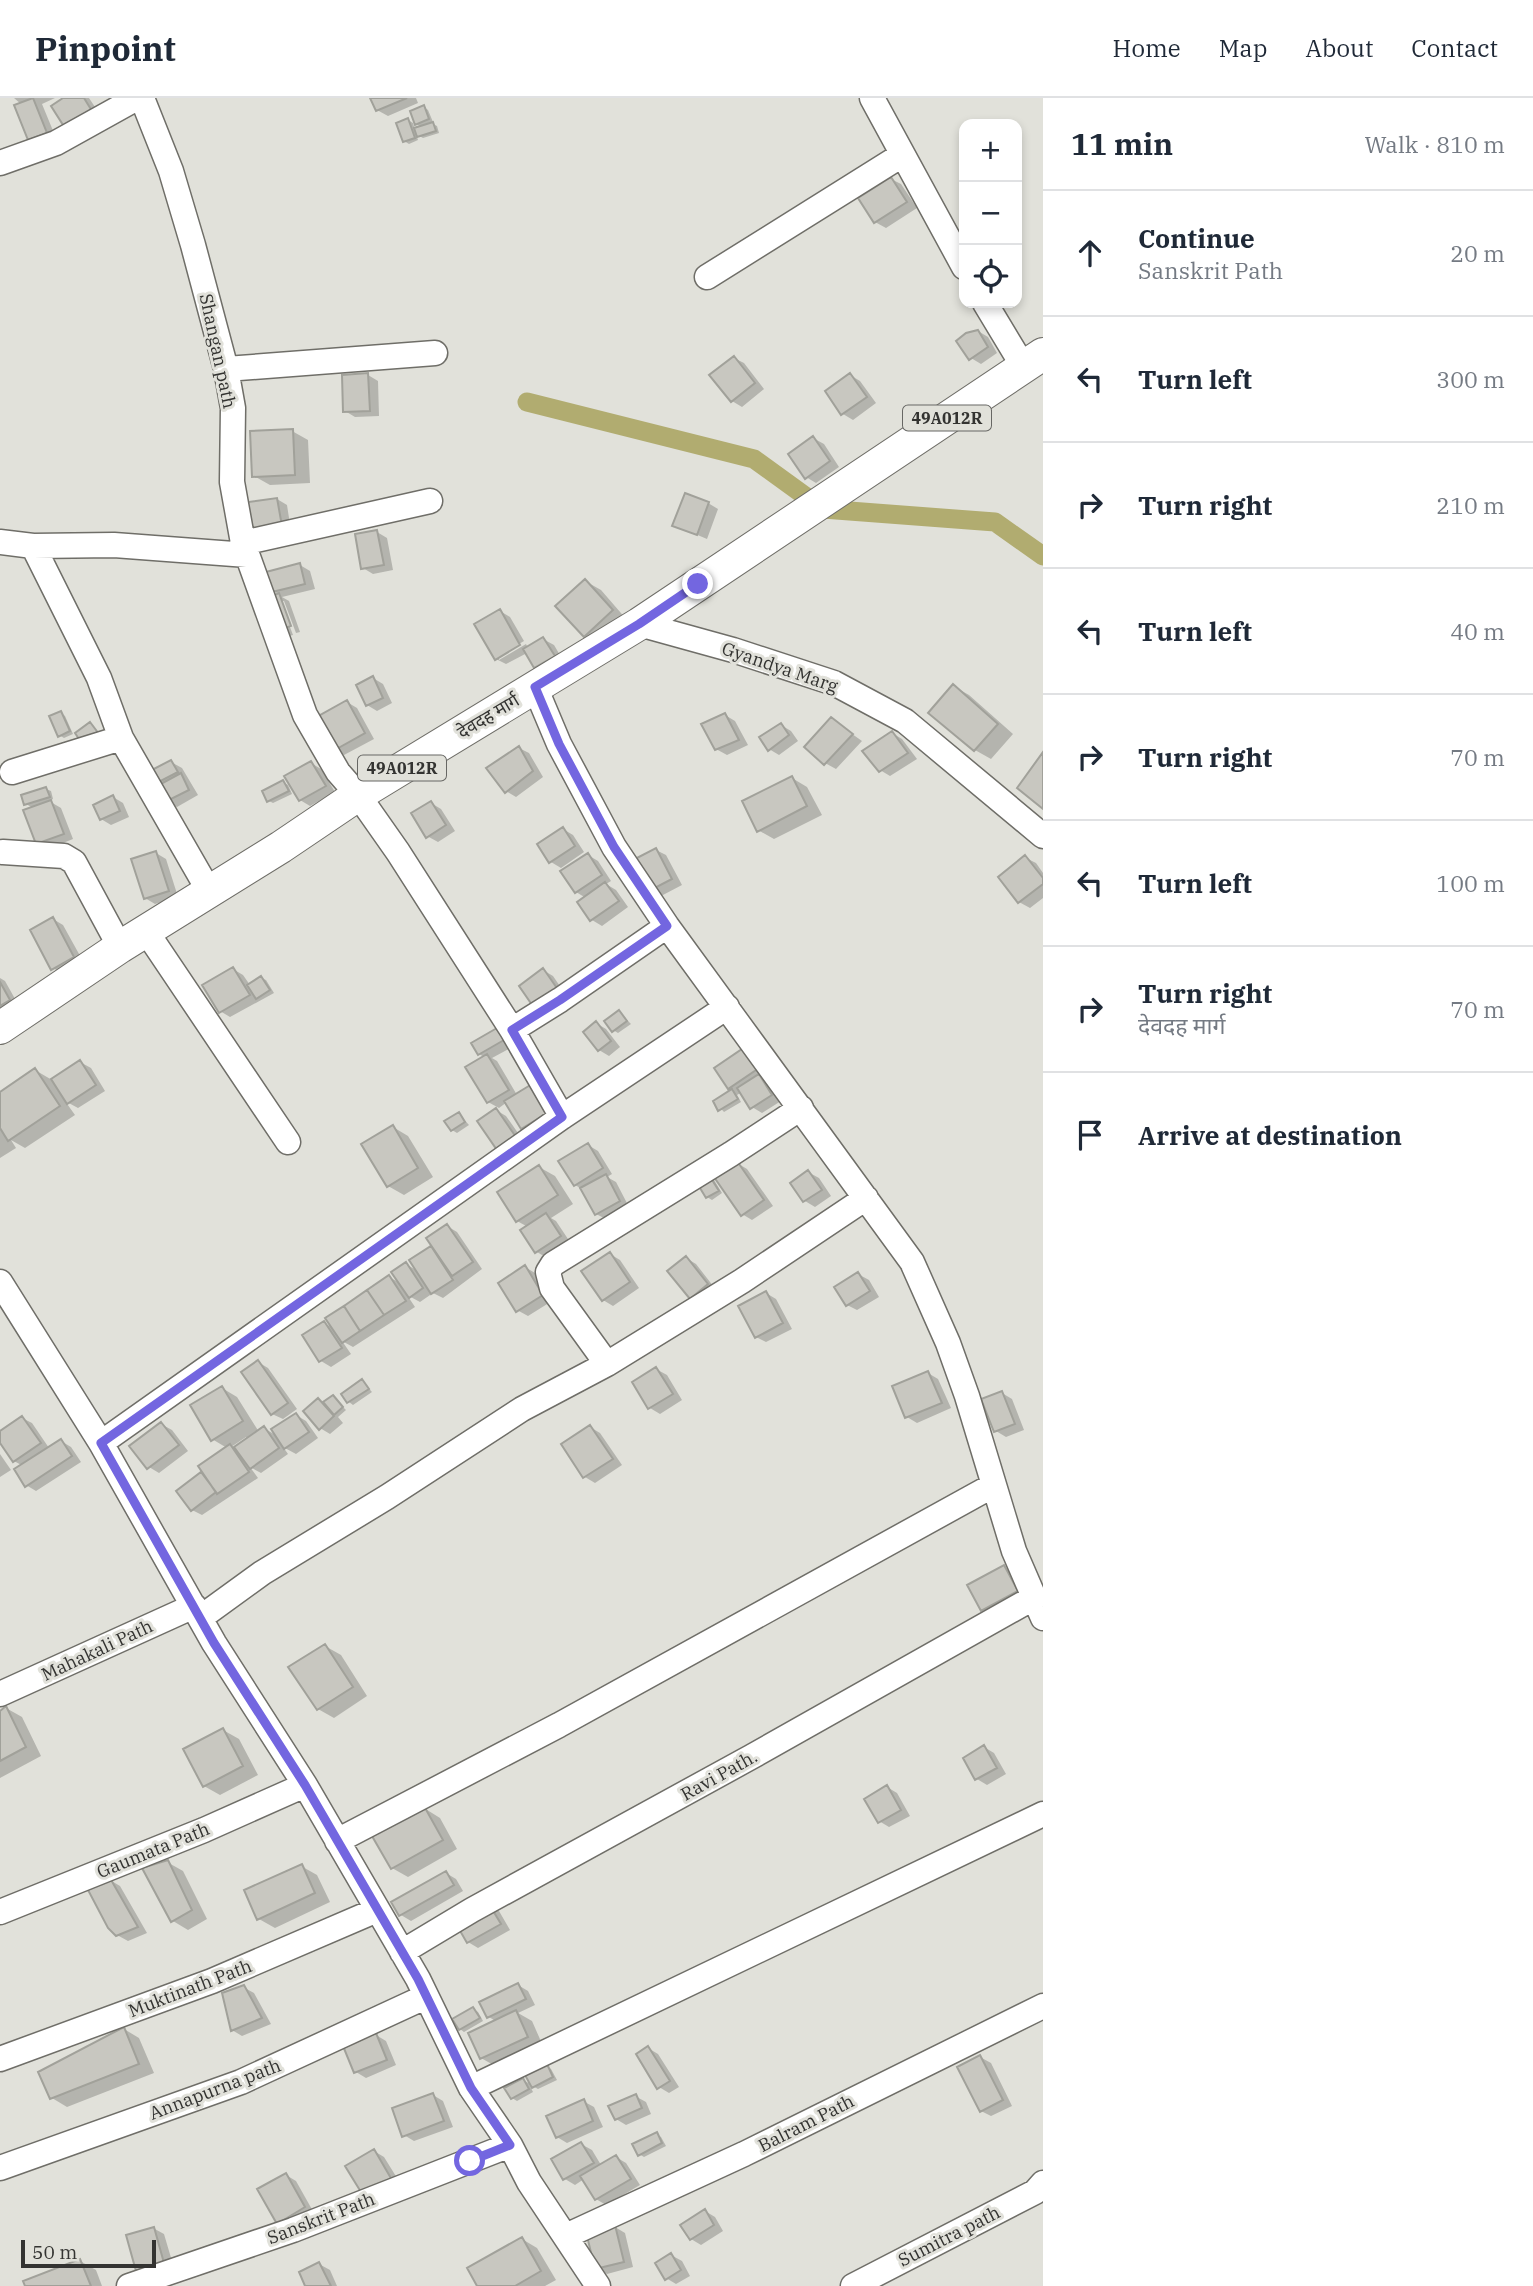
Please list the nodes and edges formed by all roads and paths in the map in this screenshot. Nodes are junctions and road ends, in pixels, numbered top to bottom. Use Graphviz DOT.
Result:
graph roads {
  1 [pos="140,98"];
  2 [pos="872,98"];
  3 [pos="902,155"];
  4 [pos="0,163"];
  5 [pos="959,258"];
  6 [pos="706,277"];
  7 [pos="989,308"];
  8 [pos="435,353"];
  9 [pos="1033,360"];
  10 [pos="226,369"];
  11 [pos="430,501"];
  12 [pos="0,542"];
  13 [pos="33,546"];
  14 [pos="245,549"];
  15 [pos="639,624"];
  16 [pos="535,687"];
  17 [pos="121,738"];
  18 [pos="12,772"];
  19 [pos="358,794"];
  20 [pos="1043,836"];
  21 [pos="3,852"];
  22 [pos="209,891"];
  23 [pos="667,926"];
  24 [pos="133,939"];
  25 [pos="727,1007"];
  26 [pos="0,1028"];
  27 [pos="512,1030"];
  28 [pos="801,1108"];
  29 [pos="562,1117"];
  30 [pos="288,1142"];
  31 [pos="866,1199"];
  32 [pos="0,1282"];
  33 [pos="607,1364"];
  34 [pos="101,1443"];
  35 [pos="992,1486"];
  36 [pos="1039,1608"];
  37 [pos="197,1612"];
  38 [pos="0,1694"];
  39 [pos="305,1785"];
  40 [pos="1043,1814"];
  41 [pos="338,1841"];
  42 [pos="377,1910"];
  43 [pos="0,1912"];
  44 [pos="402,1952"];
  45 [pos="425,1997"];
  46 [pos="1043,2006"];
  47 [pos="0,2059"];
  48 [pos="471,2088"];
  49 [pos="510,2145"];
  50 [pos="0,2168"];
  51 [pos="1043,2183"];
  52 [pos="566,2236"];
  53 [pos="129,2286"];
  54 [pos="598,2286"];
  55 [pos="853,2286"];
  1 -- 4 [label="street"];
  1 -- 10 [label="street, Shangan path"];
  2 -- 3 [label="street"];
  3 -- 5 [label="street"];
  3 -- 6 [label="street"];
  7 -- 9 [label="street"];
  8 -- 10 [label="street"];
  9 -- 15 [label="main road, देवदह मार्ग / 49A012R"];
  10 -- 14 [label="street, Shangan path"];
  11 -- 14 [label="street"];
  12 -- 13 [label="street"];
  13 -- 14 [label="street"];
  13 -- 17 [label="street"];
  14 -- 19 [label="street, Shangan path"];
  15 -- 16 [label="main road, देवदह मार्ग / 49A012R"];
  15 -- 20 [label="street, Gyandya Marg"];
  16 -- 19 [label="main road, देवदह मार्ग / 49A012R"];
  16 -- 23 [label="street"];
  17 -- 18 [label="street"];
  17 -- 22 [label="street"];
  19 -- 22 [label="main road, देवदह मार्ग / 49A012R"];
  19 -- 27 [label="street, Shangan path"];
  21 -- 24 [label="street"];
  22 -- 24 [label="main road, देवदह मार्ग / 49A012R"];
  23 -- 25 [label="street"];
  23 -- 27 [label="street"];
  24 -- 26 [label="main road, देवदह मार्ग / 49A012R"];
  24 -- 30 [label="street"];
  25 -- 28 [label="street"];
  25 -- 29 [label="street"];
  27 -- 29 [label="street, Shangan path"];
  28 -- 31 [label="street"];
  28 -- 33 [label="street"];
  29 -- 34 [label="street"];
  31 -- 33 [label="street, Mahakali Path"];
  31 -- 35 [label="street"];
  32 -- 34 [label="street"];
  33 -- 37 [label="street, Mahakali Path"];
  34 -- 37 [label="street"];
  35 -- 36 [label="street"];
  35 -- 41 [label="street"];
  36 -- 44 [label="street, Ravi Path."];
  37 -- 38 [label="street, Mahakali Path"];
  37 -- 39 [label="street"];
  39 -- 41 [label="street"];
  39 -- 43 [label="street, Gaumata Path"];
  40 -- 48 [label="street"];
  41 -- 42 [label="street"];
  42 -- 44 [label="street"];
  42 -- 47 [label="street, Muktinath Path"];
  44 -- 45 [label="street"];
  45 -- 48 [label="street"];
  45 -- 50 [label="street, Annapurna path"];
  46 -- 52 [label="street, Balram Path"];
  48 -- 49 [label="street"];
  49 -- 52 [label="street"];
  49 -- 53 [label="street, Sanskrit Path"];
  51 -- 55 [label="street, Sumitra path"];
  52 -- 54 [label="street"];
}
